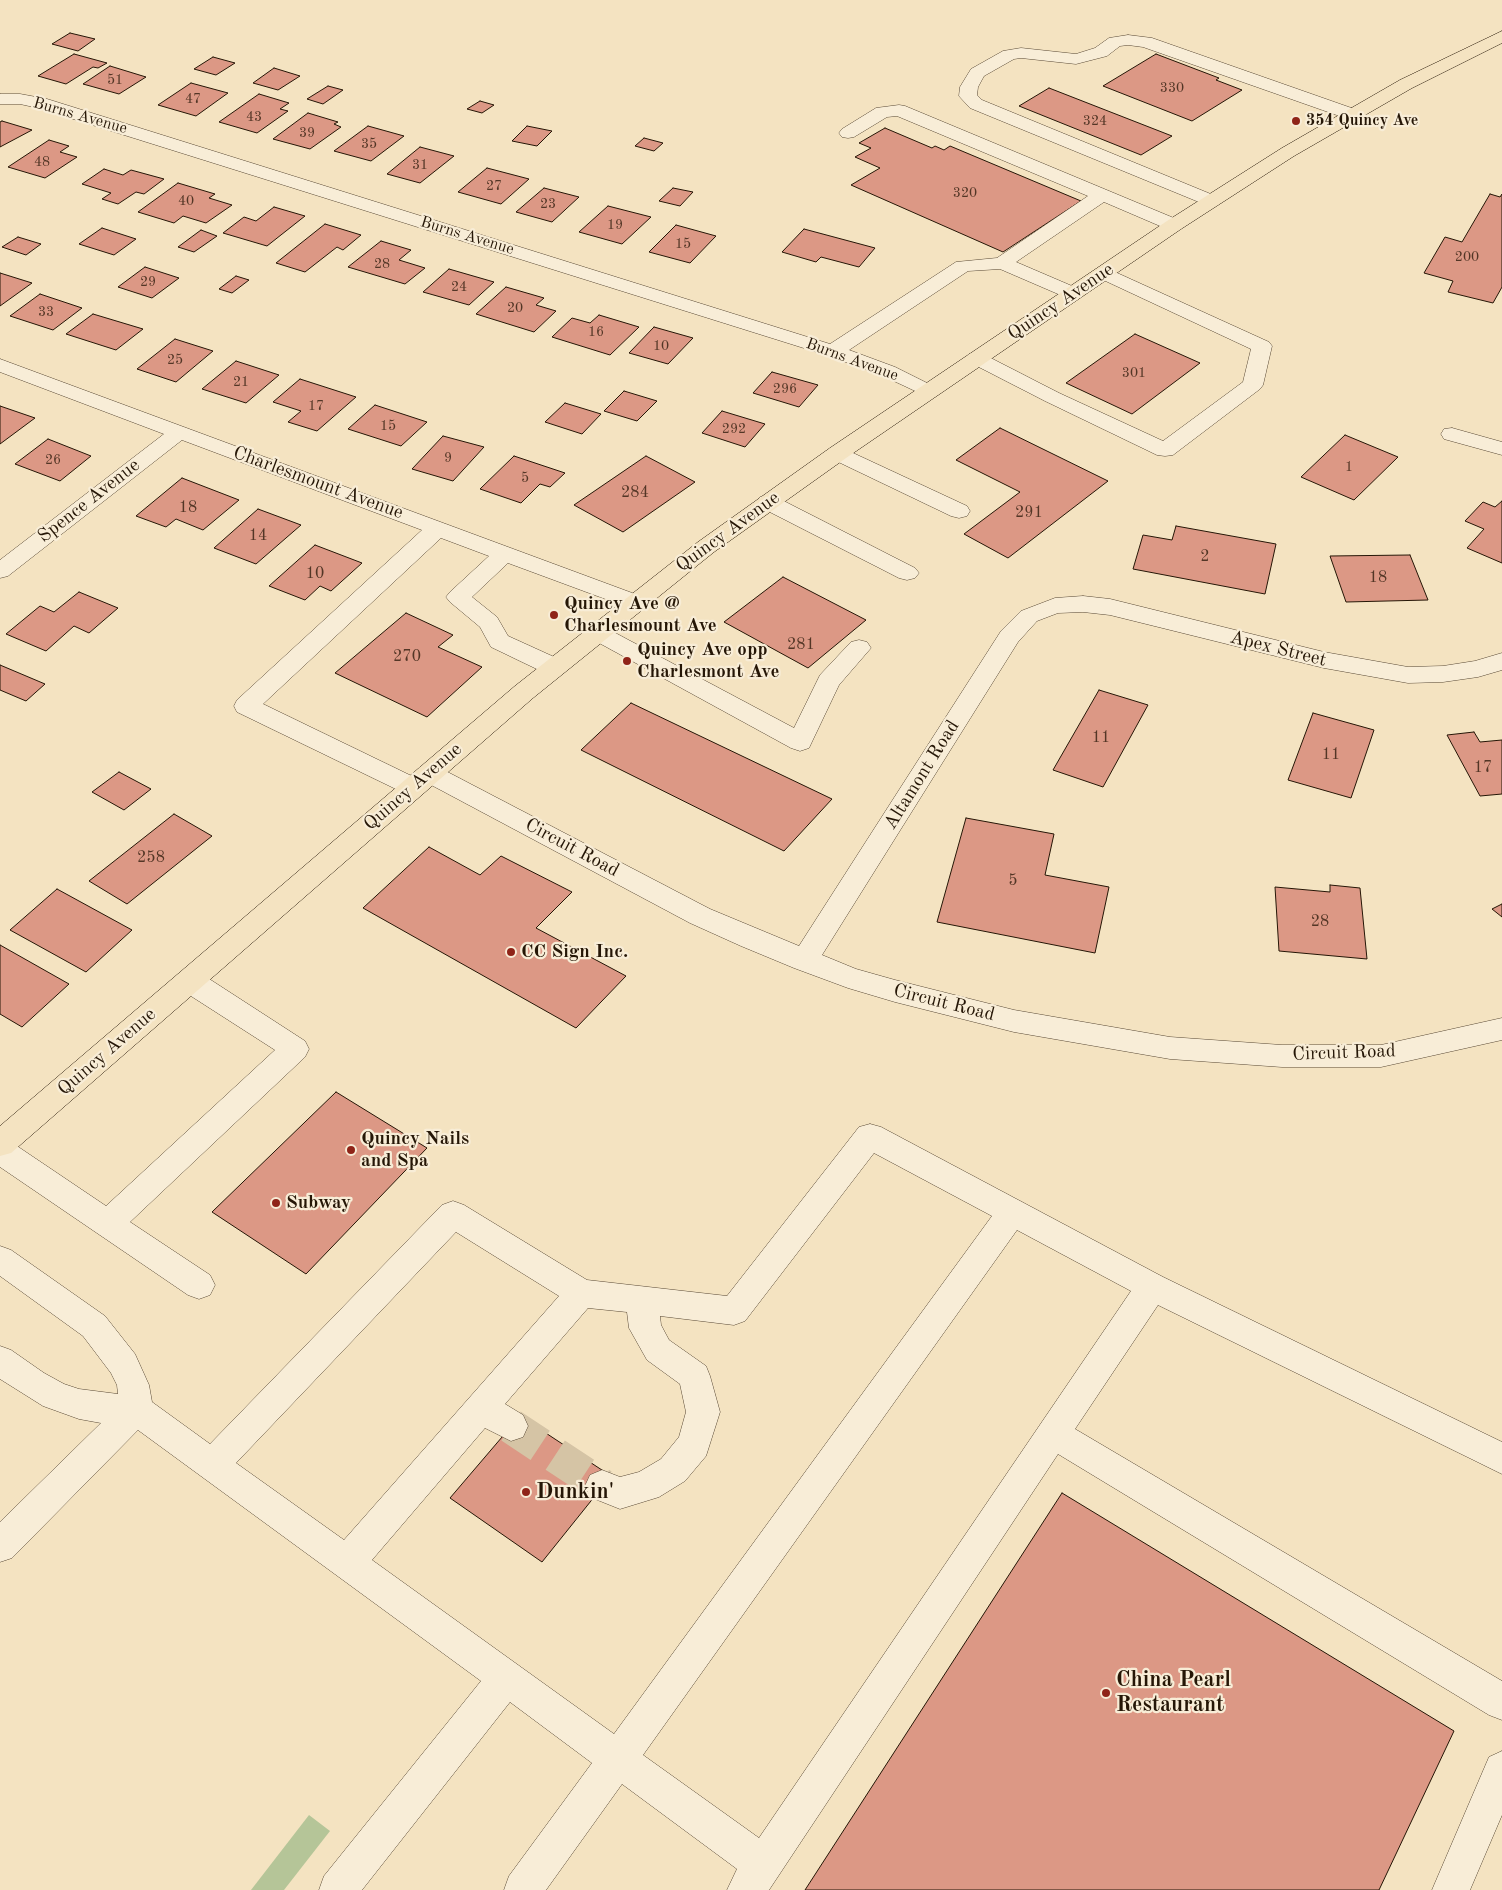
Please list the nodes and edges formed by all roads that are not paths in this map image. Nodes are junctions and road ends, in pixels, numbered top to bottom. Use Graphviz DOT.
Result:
graph roads {
  1 [pos="1502,36"];
  2 [pos="0,99"];
  3 [pos="1354,115"];
  4 [pos="848,133"];
  5 [pos="1102,195"];
  6 [pos="1211,202"];
  7 [pos="1174,225"];
  8 [pos="1002,262"];
  9 [pos="1104,273"];
  10 [pos="1072,293"];
  11 [pos="833,351"];
  12 [pos="976,358"];
  13 [pos="0,365"];
  14 [pos="928,391"];
  15 [pos="179,432"];
  16 [pos="1452,434"];
  17 [pos="1502,449"];
  18 [pos="838,453"];
  19 [pos="768,502"];
  20 [pos="959,511"];
  21 [pos="438,528"];
  22 [pos="505,553"];
  23 [pos="0,571"];
  24 [pos="907,572"];
  25 [pos="635,602"];
  26 [pos="1055,606"];
  27 [pos="598,633"];
  28 [pos="859,648"];
  29 [pos="1502,660"];
  30 [pos="554,667"];
  31 [pos="421,780"];
  32 [pos="804,961"];
  33 [pos="190,981"];
  34 [pos="1501,1030"];
  35 [pos="0,1144"];
  36 [pos="0,1151"];
  37 [pos="1012,1212"];
  38 [pos="108,1223"];
  39 [pos="0,1259"];
  40 [pos="198,1285"];
  41 [pos="1152,1288"];
  42 [pos="581,1293"];
  43 [pos="642,1302"];
  44 [pos="0,1360"];
  45 [pos="482,1408"];
  46 [pos="136,1410"];
  47 [pos="511,1426"];
  48 [pos="1054,1434"];
  49 [pos="1502,1460"];
  50 [pos="212,1465"];
  51 [pos="602,1486"];
  52 [pos="0,1546"];
  53 [pos="347,1563"];
  54 [pos="506,1678"];
  55 [pos="1502,1702"];
  56 [pos="618,1758"];
  57 [pos="1502,1770"];
  58 [pos="754,1877"];
  59 [pos="338,1890"];
  60 [pos="523,1890"];
  61 [pos="1451,1890"];
  1 -- 3 [label="main road, Quincy Avenue"];
  2 -- 11 [label="street, Burns Avenue"];
  3 -- 6 [label="main road, Quincy Avenue"];
  3 -- 6 [label="street"];
  4 -- 5 [label="street"];
  5 -- 7 [label="street"];
  5 -- 8 [label="street"];
  6 -- 7 [label="main road, Quincy Avenue"];
  7 -- 9 [label="main road, Quincy Avenue"];
  8 -- 10 [label="street"];
  8 -- 11 [label="street"];
  9 -- 10 [label="main road, Quincy Avenue"];
  9 -- 12 [label="street"];
  10 -- 12 [label="main road, Quincy Avenue"];
  11 -- 14 [label="street, Burns Avenue"];
  12 -- 14 [label="main road, Quincy Avenue"];
  13 -- 15 [label="street, Charlesmount Avenue"];
  14 -- 18 [label="main road, Quincy Avenue"];
  15 -- 21 [label="street, Charlesmount Avenue"];
  15 -- 23 [label="street, Spence Avenue"];
  16 -- 17 [label="street"];
  18 -- 19 [label="main road, Quincy Avenue"];
  18 -- 20 [label="street"];
  19 -- 24 [label="street"];
  19 -- 25 [label="main road, Quincy Avenue"];
  21 -- 22 [label="street, Charlesmount Avenue"];
  21 -- 31 [label="street, Circuit Road"];
  22 -- 25 [label="street, Charlesmount Avenue"];
  22 -- 30 [label="street"];
  25 -- 27 [label="main road, Quincy Avenue"];
  26 -- 29 [label="street, Apex Street"];
  26 -- 32 [label="street, Altamont Road"];
  27 -- 28 [label="street"];
  27 -- 30 [label="main road, Quincy Avenue"];
  30 -- 31 [label="main road, Quincy Avenue"];
  31 -- 32 [label="street, Circuit Road"];
  31 -- 33 [label="main road, Quincy Avenue"];
  32 -- 34 [label="street, Circuit Road"];
  33 -- 35 [label="main road, Quincy Avenue"];
  33 -- 38 [label="street"];
  36 -- 38 [label="street"];
  37 -- 41 [label="street"];
  37 -- 43 [label="street"];
  37 -- 56 [label="street"];
  38 -- 40 [label="street"];
  39 -- 46 [label="street"];
  41 -- 48 [label="street"];
  41 -- 49 [label="street"];
  42 -- 43 [label="street"];
  42 -- 45 [label="street"];
  42 -- 50 [label="street"];
  43 -- 51 [label="street"];
  44 -- 46 [label="street"];
  45 -- 47 [label="street"];
  45 -- 53 [label="street"];
  46 -- 50 [label="street"];
  46 -- 52 [label="street"];
  48 -- 55 [label="street"];
  48 -- 58 [label="street"];
  50 -- 53 [label="street"];
  53 -- 54 [label="street"];
  54 -- 56 [label="street"];
  54 -- 59 [label="street"];
  56 -- 58 [label="street"];
  56 -- 60 [label="street"];
  57 -- 61 [label="street"];
}
